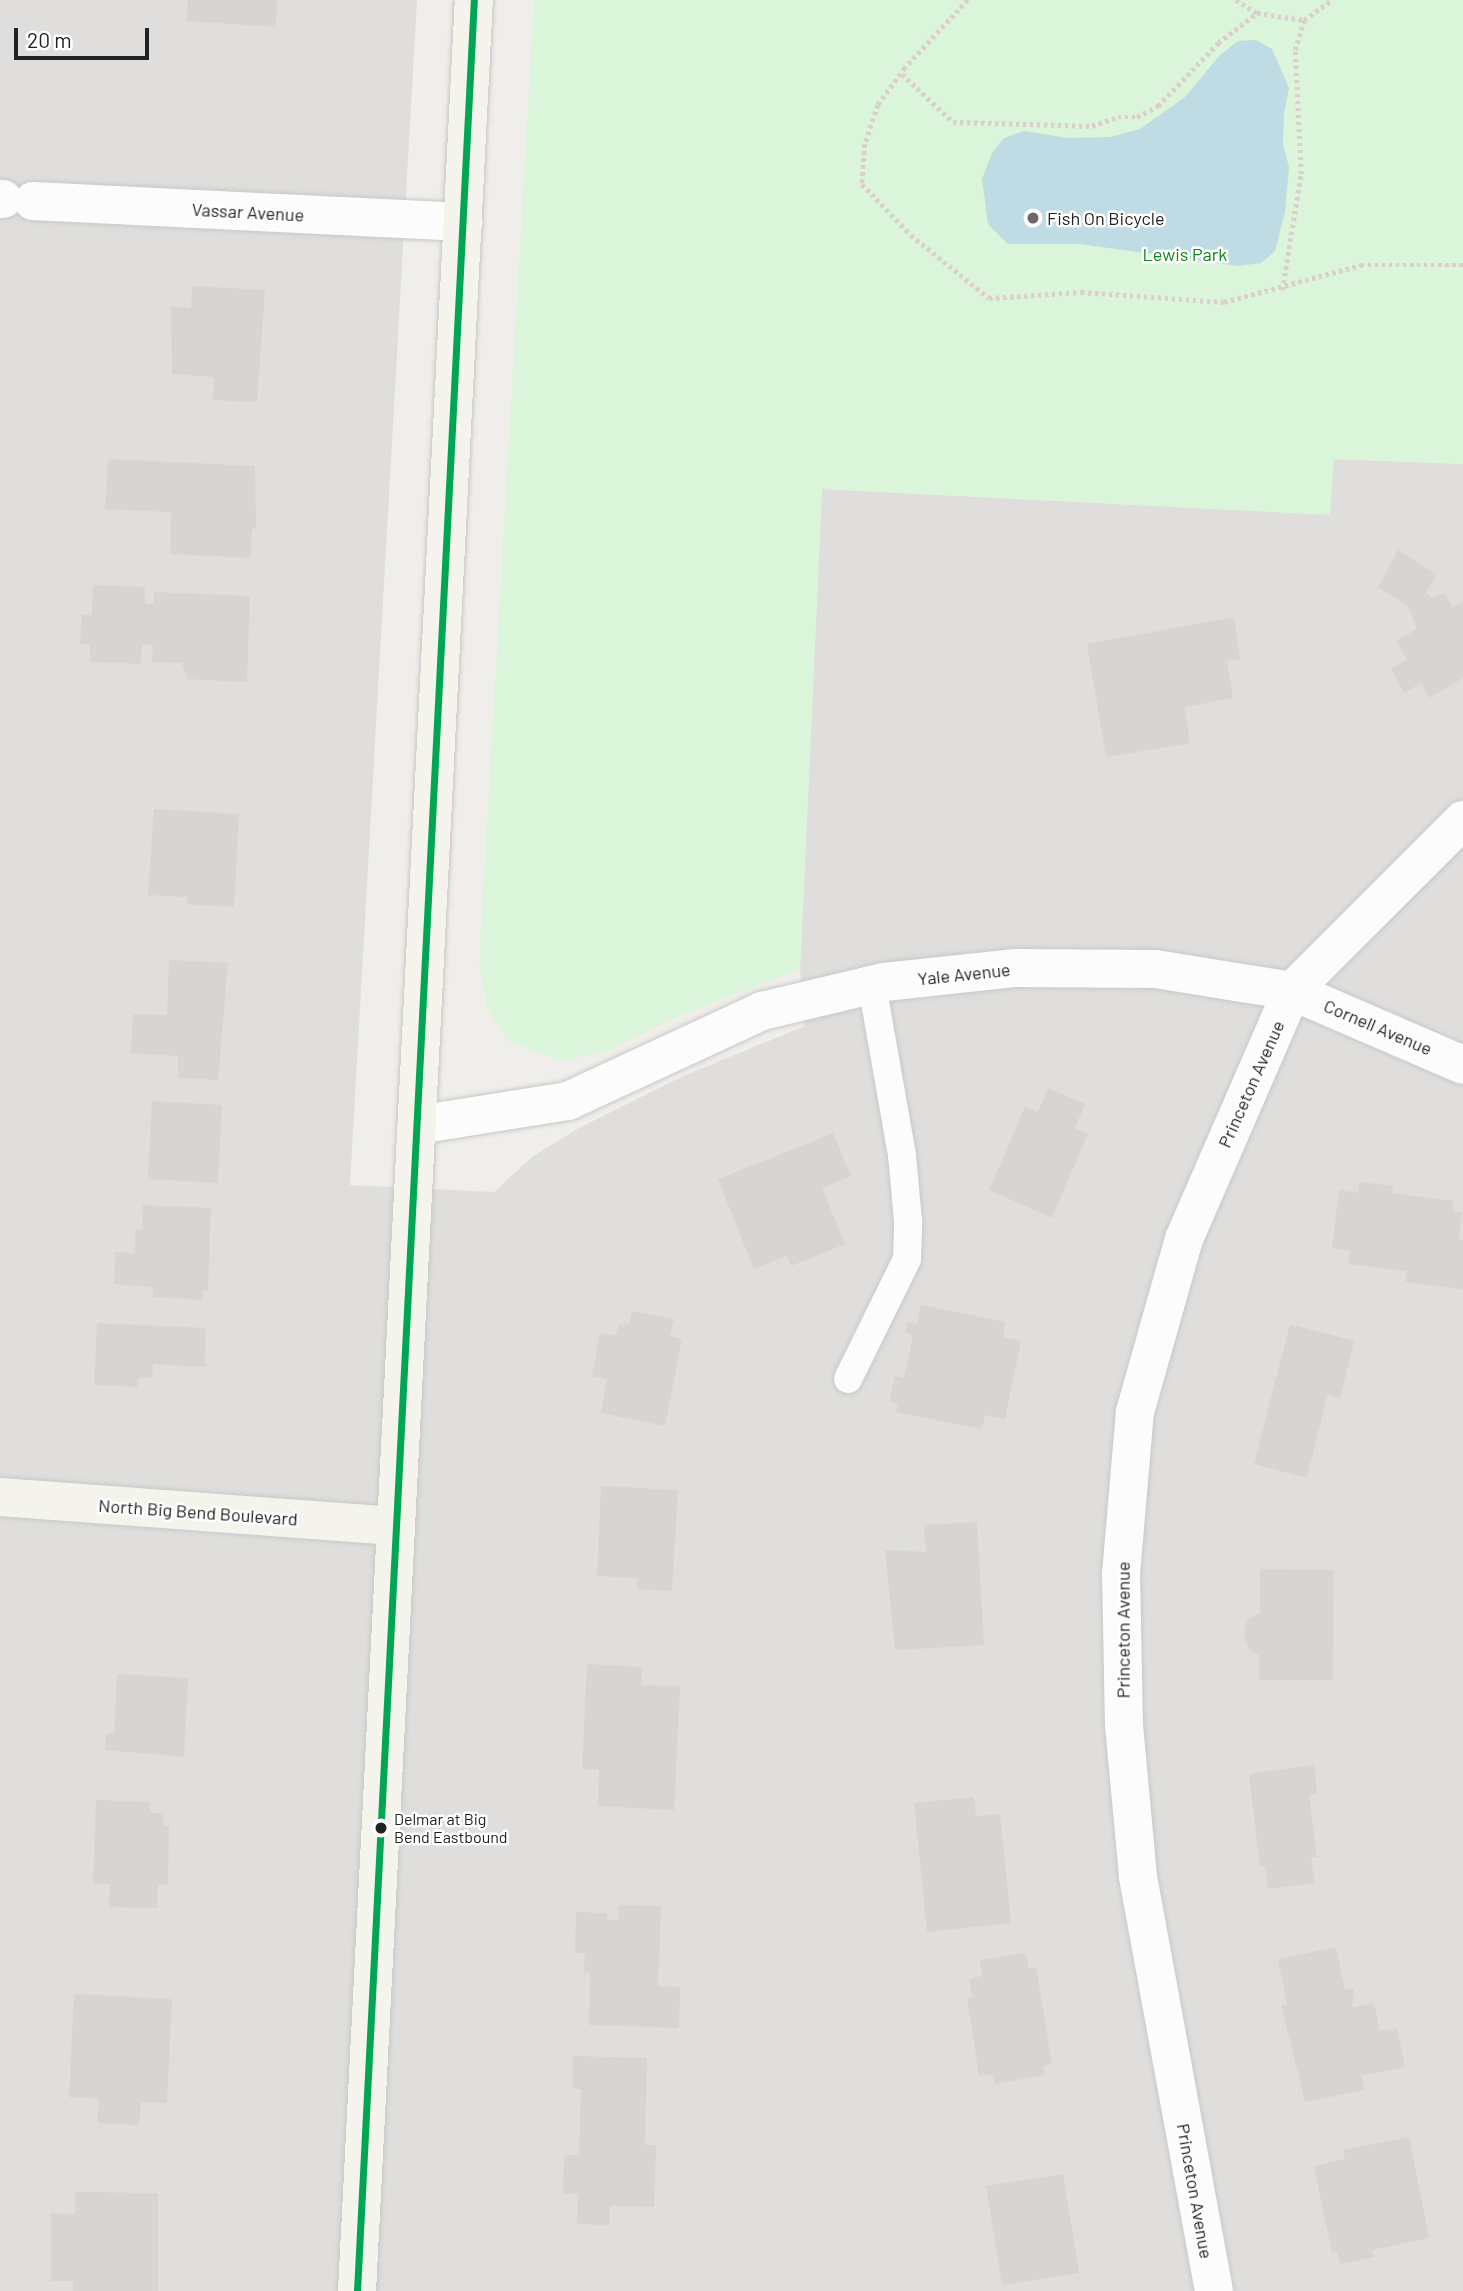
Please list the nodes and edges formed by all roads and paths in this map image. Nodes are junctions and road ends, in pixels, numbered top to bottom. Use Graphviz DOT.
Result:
graph roads {
  1 [pos="474,0"];
  2 [pos="968,0"];
  3 [pos="1236,0"];
  4 [pos="1332,0"];
  5 [pos="1257,13"];
  6 [pos="1304,20"];
  7 [pos="902,74"];
  8 [pos="12,200"];
  9 [pos="463,222"];
  10 [pos="1463,265"];
  11 [pos="1282,290"];
  12 [pos="1463,820"];
  13 [pos="872,985"];
  14 [pos="1292,991"];
  15 [pos="1463,1065"];
  16 [pos="417,1125"];
  17 [pos="848,1379"];
  18 [pos="0,1497"];
  19 [pos="396,1526"];
  20 [pos="356,2291"];
  21 [pos="1214,2291"];
  1 -- 9 [label="main road"];
  2 -- 7 [label="path"];
  3 -- 5 [label="path"];
  4 -- 6 [label="path"];
  5 -- 6 [label="path"];
  5 -- 7 [label="path"];
  6 -- 11 [label="path"];
  7 -- 11 [label="path"];
  8 -- 9 [label="street, Vassar Avenue"];
  9 -- 16 [label="main road"];
  10 -- 11 [label="path"];
  12 -- 14 [label="street"];
  13 -- 14 [label="street, Yale Avenue"];
  13 -- 16 [label="street, Yale Avenue"];
  13 -- 17 [label="lane"];
  14 -- 15 [label="street, Cornell Avenue"];
  14 -- 21 [label="street, Princeton Avenue"];
  16 -- 19 [label="main road"];
  18 -- 19 [label="main road, North Big Bend Boulevard"];
  19 -- 20 [label="main road"];
}
